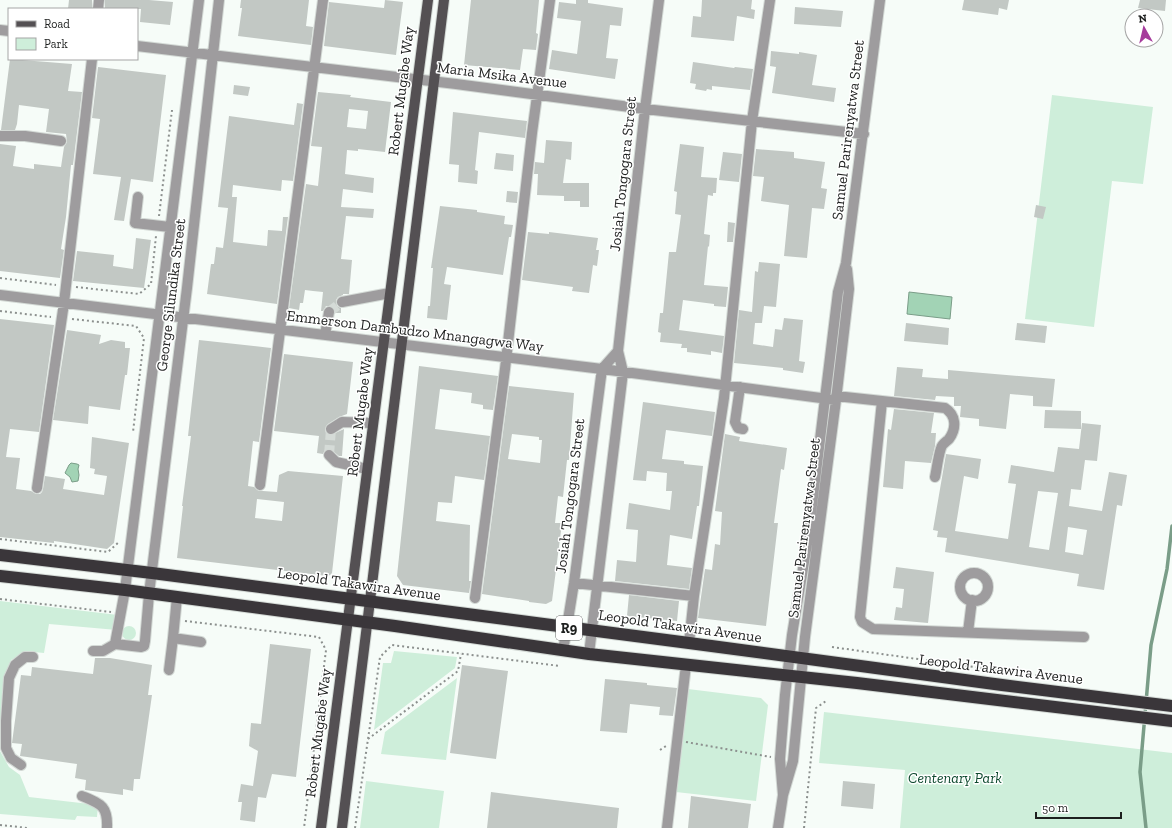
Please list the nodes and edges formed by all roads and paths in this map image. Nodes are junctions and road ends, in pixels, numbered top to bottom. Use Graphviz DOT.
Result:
graph roads {
  1 [pos="199,0"];
  2 [pos="219,0"];
  3 [pos="323,0"];
  4 [pos="428,0"];
  5 [pos="444,0"];
  6 [pos="550,0"];
  7 [pos="659,0"];
  8 [pos="770,0"];
  9 [pos="880,0"];
  10 [pos="138,46"];
  11 [pos="192,53"];
  12 [pos="213,55"];
  13 [pos="92,60"];
  14 [pos="315,67"];
  15 [pos="418,79"];
  16 [pos="434,82"];
  17 [pos="537,95"];
  18 [pos="645,109"];
  19 [pos="172,110"];
  20 [pos="752,121"];
  21 [pos="864,134"];
  22 [pos="0,136"];
  23 [pos="61,141"];
  24 [pos="138,197"];
  25 [pos="158,226"];
  26 [pos="170,227"];
  27 [pos="0,278"];
  28 [pos="66,286"];
  29 [pos="390,293"];
  30 [pos="0,296"];
  31 [pos="342,302"];
  32 [pos="64,303"];
  33 [pos="0,311"];
  34 [pos="329,312"];
  35 [pos="159,315"];
  36 [pos="62,318"];
  37 [pos="184,318"];
  38 [pos="280,330"];
  39 [pos="325,335"];
  40 [pos="384,343"];
  41 [pos="402,345"];
  42 [pos="618,351"];
  43 [pos="506,358"];
  44 [pos="602,369"];
  45 [pos="623,372"];
  46 [pos="725,385"];
  47 [pos="740,387"];
  48 [pos="832,398"];
  49 [pos="882,401"];
  50 [pos="373,423"];
  51 [pos="331,429"];
  52 [pos="743,429"];
  53 [pos="133,432"];
  54 [pos="329,455"];
  55 [pos="368,469"];
  56 [pos="935,477"];
  57 [pos="260,485"];
  58 [pos="37,488"];
  59 [pos="120,535"];
  60 [pos="0,539"];
  61 [pos="0,555"];
  62 [pos="128,570"];
  63 [pos="152,573"];
  64 [pos="0,576"];
  65 [pos="574,583"];
  66 [pos="598,585"];
  67 [pos="125,590"];
  68 [pos="149,594"];
  69 [pos="694,596"];
  70 [pos="177,597"];
  71 [pos="475,598"];
  72 [pos="0,599"];
  73 [pos="351,599"];
  74 [pos="972,600"];
  75 [pos="370,602"];
  76 [pos="121,613"];
  77 [pos="175,620"];
  78 [pos="348,620"];
  79 [pos="367,622"];
  80 [pos="566,628"];
  81 [pos="592,630"];
  82 [pos="968,632"];
  83 [pos="1084,636"];
  84 [pos="173,638"];
  85 [pos="201,642"];
  86 [pos="689,643"];
  87 [pos="115,644"];
  88 [pos="832,647"];
  89 [pos="93,651"];
  90 [pos="563,651"];
  91 [pos="461,654"];
  92 [pos="590,654"];
  93 [pos="33,657"];
  94 [pos="790,657"];
  95 [pos="803,659"];
  96 [pos="686,665"];
  97 [pos="560,666"];
  98 [pos="169,670"];
  99 [pos="787,676"];
  100 [pos="801,678"];
  101 [pos="1072,681"];
  102 [pos="826,701"];
  103 [pos="1168,706"];
  104 [pos="1167,720"];
  105 [pos="368,739"];
  106 [pos="676,740"];
  107 [pos="660,750"];
  108 [pos="780,759"];
  109 [pos="21,765"];
  110 [pos="783,795"];
  111 [pos="82,796"];
  112 [pos="0,825"];
  113 [pos="28,828"];
  114 [pos="107,828"];
  115 [pos="304,828"];
  116 [pos="321,828"];
  117 [pos="342,828"];
  118 [pos="355,828"];
  119 [pos="667,828"];
  120 [pos="778,828"];
  121 [pos="804,828"];
  1 -- 11 [label="street, George Silundika Street"];
  2 -- 12 [label="street, George Silundika Street"];
  3 -- 14 [label="street"];
  4 -- 15 [label="main road, Robert Mugabe Way"];
  5 -- 16 [label="main road"];
  6 -- 17 [label="street"];
  7 -- 18 [label="street, Josiah Tongogara Street"];
  8 -- 20 [label="street"];
  9 -- 21 [label="street, Samuel Parirenyatwa Street"];
  10 -- 11 [label="street, Maria Msika Avenue"];
  11 -- 12 [label="street, Maria Msika Avenue"];
  11 -- 26 [label="street, George Silundika Street"];
  12 -- 14 [label="street, Maria Msika Avenue"];
  12 -- 37 [label="street, George Silundika Street"];
  13 -- 28 [label="street"];
  14 -- 15 [label="street, Maria Msika Avenue"];
  14 -- 38 [label="street"];
  15 -- 16 [label="street, Maria Msika Avenue"];
  15 -- 29 [label="main road, Robert Mugabe Way"];
  16 -- 17 [label="street, Maria Msika Avenue"];
  16 -- 41 [label="main road"];
  17 -- 18 [label="street, Maria Msika Avenue"];
  17 -- 43 [label="street"];
  18 -- 20 [label="street, Maria Msika Avenue"];
  18 -- 42 [label="street, Josiah Tongogara Street"];
  19 -- 25 [label="path"];
  20 -- 21 [label="street, Maria Msika Avenue"];
  20 -- 46 [label="street"];
  21 -- 48 [label="street, Samuel Parirenyatwa Street"];
  22 -- 23 [label="street"];
  24 -- 25 [label="street"];
  25 -- 26 [label="street"];
  25 -- 28 [label="path"];
  26 -- 35 [label="street, George Silundika Street"];
  27 -- 28 [label="path"];
  28 -- 32 [label="street"];
  29 -- 31 [label="street"];
  29 -- 40 [label="main road, Robert Mugabe Way"];
  30 -- 32 [label="street, Emmerson Dambudzo Mnangagwa Way"];
  32 -- 35 [label="street, Emmerson Dambudzo Mnangagwa Way"];
  32 -- 36 [label="street"];
  33 -- 36 [label="path"];
  34 -- 39 [label="street"];
  35 -- 37 [label="street, Emmerson Dambudzo Mnangagwa Way"];
  35 -- 62 [label="street, George Silundika Street"];
  36 -- 53 [label="path"];
  36 -- 58 [label="street"];
  37 -- 38 [label="street, Emmerson Dambudzo Mnangagwa Way"];
  37 -- 63 [label="street, George Silundika Street"];
  38 -- 39 [label="street, Emmerson Dambudzo Mnangagwa Way"];
  38 -- 57 [label="street"];
  39 -- 40 [label="street, Emmerson Dambudzo Mnangagwa Way"];
  40 -- 41 [label="street, Emmerson Dambudzo Mnangagwa Way"];
  40 -- 50 [label="main road, Robert Mugabe Way"];
  41 -- 43 [label="street, Emmerson Dambudzo Mnangagwa Way"];
  41 -- 75 [label="main road"];
  42 -- 44 [label="street"];
  42 -- 45 [label="street, Josiah Tongogara Street"];
  43 -- 44 [label="street, Emmerson Dambudzo Mnangagwa Way"];
  43 -- 71 [label="street"];
  44 -- 45 [label="street, Emmerson Dambudzo Mnangagwa Way"];
  44 -- 65 [label="street, Josiah Tongogara Street"];
  45 -- 46 [label="street, Emmerson Dambudzo Mnangagwa Way"];
  45 -- 66 [label="street, Josiah Tongogara Street"];
  46 -- 47 [label="street, Emmerson Dambudzo Mnangagwa Way"];
  46 -- 69 [label="street"];
  47 -- 48 [label="street, Emmerson Dambudzo Mnangagwa Way"];
  47 -- 52 [label="street"];
  48 -- 49 [label="street, Emmerson Dambudzo Mnangagwa Way"];
  48 -- 94 [label="street, Samuel Parirenyatwa Street"];
  48 -- 95 [label="street, Samuel Parirenyatwa Street"];
  49 -- 56 [label="street, Emmerson Dambudzo Mnangagwa Way"];
  49 -- 82 [label="street"];
  50 -- 51 [label="street"];
  50 -- 55 [label="main road, Robert Mugabe Way"];
  54 -- 55 [label="street"];
  55 -- 73 [label="main road, Robert Mugabe Way"];
  59 -- 60 [label="path"];
  61 -- 62 [label="highway, Leopold Takawira Avenue / R9"];
  62 -- 63 [label="highway, Leopold Takawira Avenue / R9"];
  62 -- 67 [label="street, George Silundika Street"];
  63 -- 68 [label="street, George Silundika Street"];
  63 -- 73 [label="highway, Leopold Takawira Avenue / R9"];
  64 -- 67 [label="highway, Leopold Takawira Avenue / R9"];
  65 -- 66 [label="street"];
  65 -- 80 [label="street, Josiah Tongogara Street"];
  66 -- 69 [label="street"];
  66 -- 81 [label="street, Josiah Tongogara Street"];
  67 -- 68 [label="highway, Leopold Takawira Avenue / R9"];
  67 -- 76 [label="street, George Silundika Street"];
  68 -- 70 [label="highway, Leopold Takawira Avenue / R9"];
  68 -- 87 [label="street, George Silundika Street"];
  69 -- 86 [label="street"];
  70 -- 77 [label="street"];
  70 -- 78 [label="highway, Leopold Takawira Avenue / R9"];
  72 -- 76 [label="path"];
  73 -- 75 [label="highway, Leopold Takawira Avenue / R9"];
  73 -- 78 [label="main road, Robert Mugabe Way"];
  74 -- 82 [label="street"];
  75 -- 79 [label="main road"];
  75 -- 80 [label="highway, Leopold Takawira Avenue / R9"];
  76 -- 87 [label="street, George Silundika Street"];
  77 -- 84 [label="street"];
  77 -- 115 [label="path"];
  78 -- 79 [label="highway, Leopold Takawira Avenue / R9"];
  78 -- 116 [label="main road, Robert Mugabe Way"];
  79 -- 90 [label="highway, Leopold Takawira Avenue / R9"];
  79 -- 117 [label="main road"];
  80 -- 81 [label="highway, Leopold Takawira Avenue / R9"];
  80 -- 90 [label="street, Josiah Tongogara Street"];
  81 -- 86 [label="highway, Leopold Takawira Avenue / R9"];
  81 -- 92 [label="street, Josiah Tongogara Street"];
  82 -- 83 [label="street"];
  84 -- 85 [label="street"];
  84 -- 98 [label="street"];
  86 -- 94 [label="highway, Leopold Takawira Avenue / R9"];
  87 -- 89 [label="street"];
  88 -- 101 [label="path"];
  90 -- 92 [label="highway, Leopold Takawira Avenue / R9"];
  91 -- 97 [label="path"];
  91 -- 105 [label="path"];
  91 -- 105 [label="path"];
  92 -- 96 [label="highway, Leopold Takawira Avenue / R9"];
  93 -- 109 [label="street"];
  94 -- 95 [label="highway, Leopold Takawira Avenue / R9"];
  94 -- 99 [label="street, Samuel Parirenyatwa Street"];
  95 -- 100 [label="street, Samuel Parirenyatwa Street"];
  95 -- 103 [label="highway, Leopold Takawira Avenue / R9"];
  96 -- 99 [label="highway, Leopold Takawira Avenue / R9"];
  96 -- 106 [label="street"];
  99 -- 100 [label="highway, Leopold Takawira Avenue / R9"];
  99 -- 108 [label="street, Samuel Parirenyatwa Street"];
  100 -- 104 [label="highway, Leopold Takawira Avenue / R9"];
  100 -- 110 [label="street, Samuel Parirenyatwa Street"];
  102 -- 121 [label="path"];
  105 -- 118 [label="path"];
  106 -- 107 [label="path"];
  106 -- 108 [label="path"];
  106 -- 119 [label="street"];
  108 -- 110 [label="street, Samuel Parirenyatwa Street"];
  110 -- 120 [label="street, Samuel Parirenyatwa Street"];
  111 -- 114 [label="street"];
  112 -- 113 [label="path"];
}
